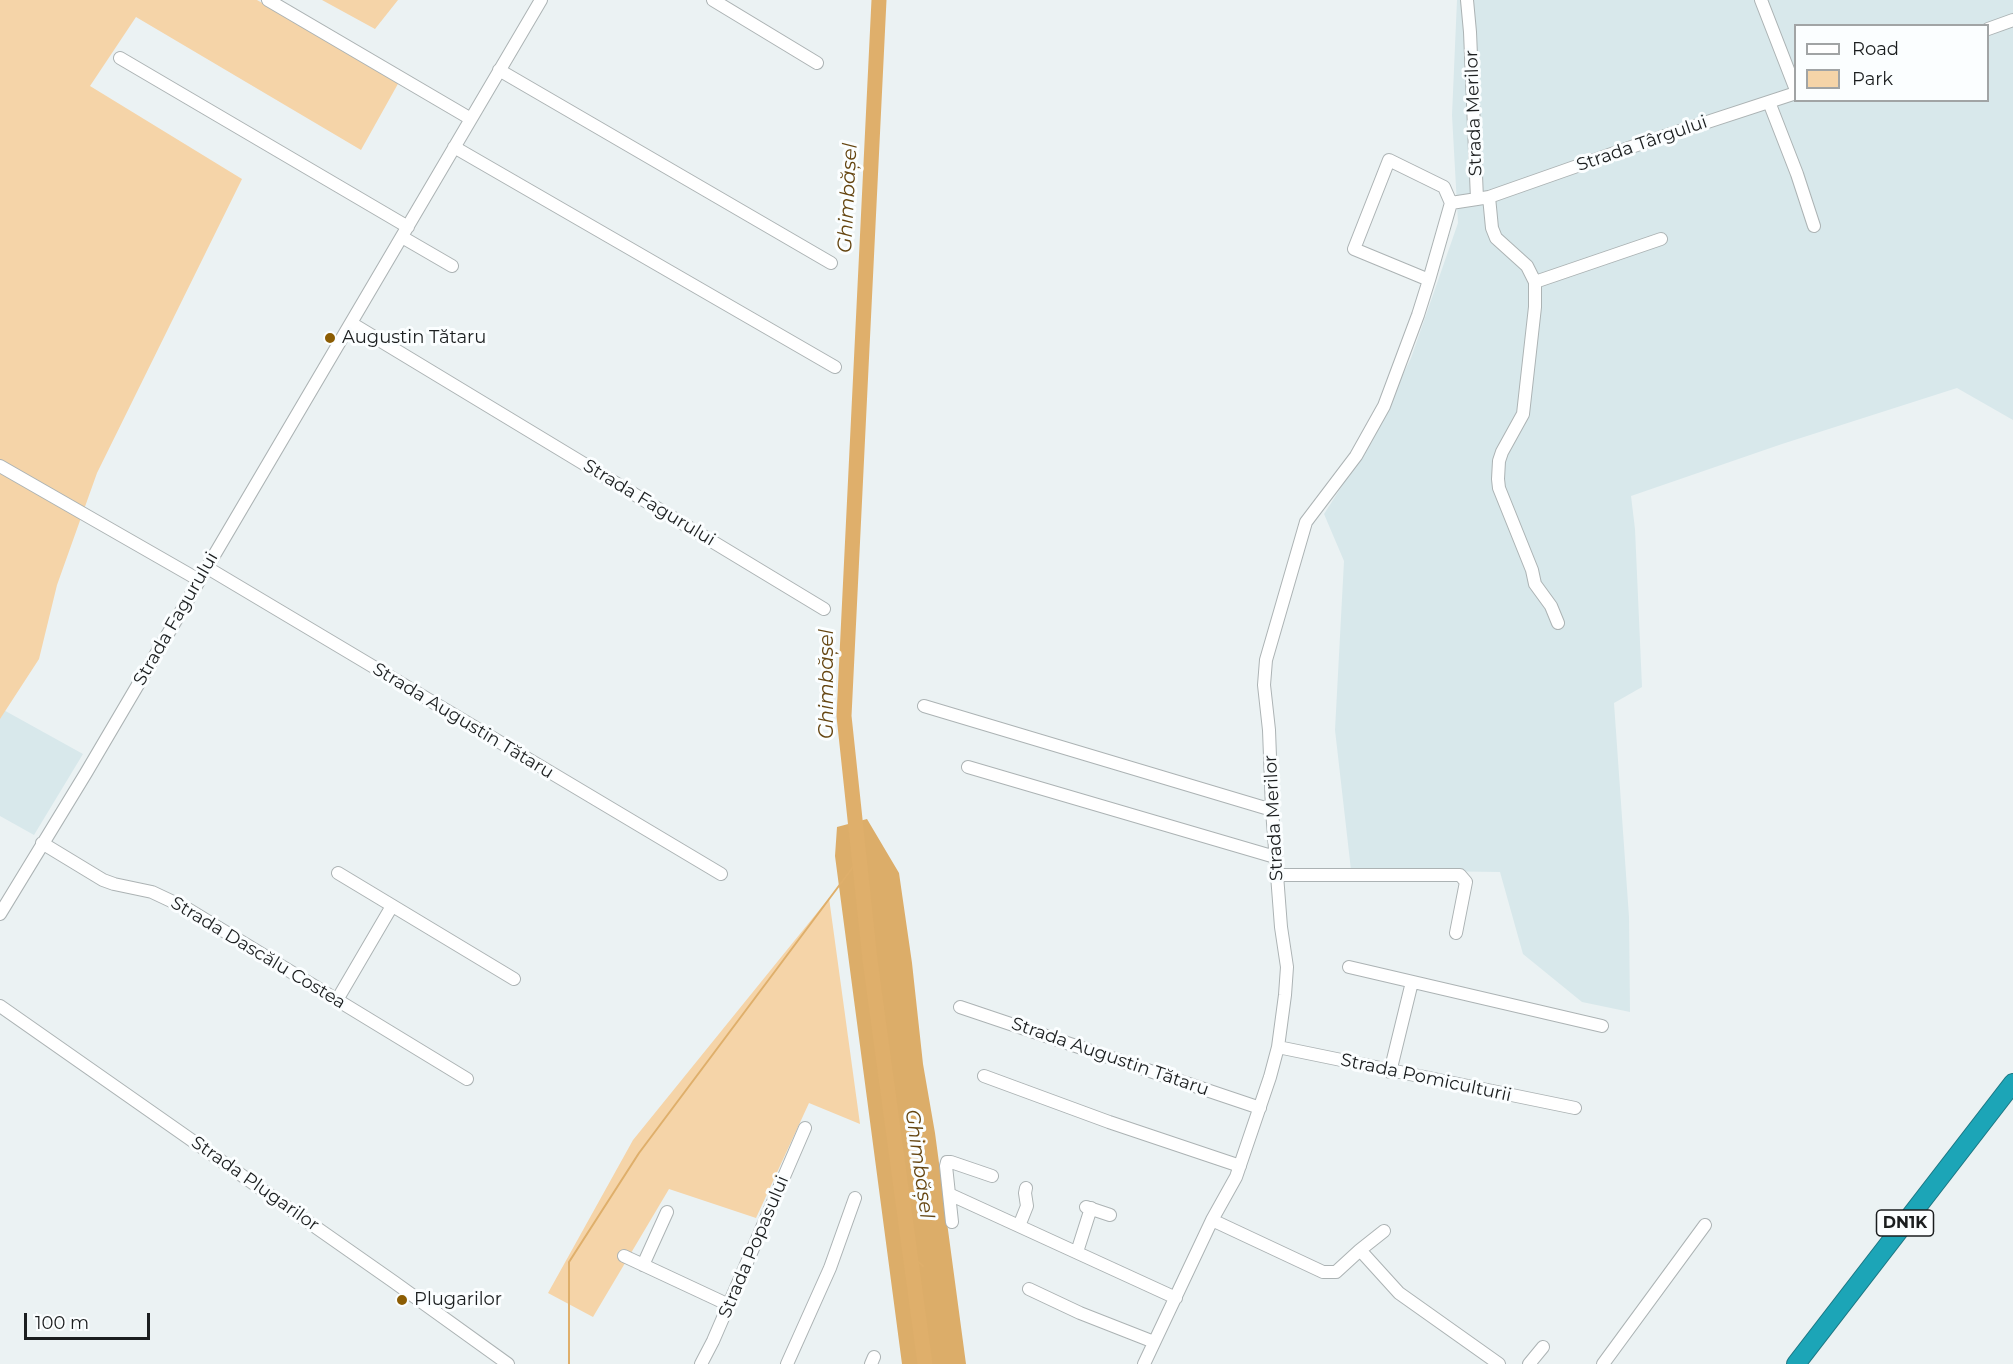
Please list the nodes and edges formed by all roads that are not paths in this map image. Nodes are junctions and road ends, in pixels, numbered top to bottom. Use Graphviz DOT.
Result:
graph roads {
  1 [pos="268,0"];
  2 [pos="541,0"];
  3 [pos="713,0"];
  4 [pos="1467,0"];
  5 [pos="1761,0"];
  6 [pos="2013,20"];
  7 [pos="1989,29"];
  8 [pos="120,58"];
  9 [pos="817,63"];
  10 [pos="499,70"];
  11 [pos="1794,87"];
  12 [pos="1794,93"];
  13 [pos="1769,102"];
  14 [pos="471,118"];
  15 [pos="454,147"];
  16 [pos="1483,198"];
  17 [pos="1451,203"];
  18 [pos="1814,226"];
  19 [pos="405,232"];
  20 [pos="1661,239"];
  21 [pos="831,263"];
  22 [pos="452,266"];
  23 [pos="1429,280"];
  24 [pos="1535,282"];
  25 [pos="351,323"];
  26 [pos="835,367"];
  27 [pos="0,466"];
  28 [pos="206,567"];
  29 [pos="199,580"];
  30 [pos="824,609"];
  31 [pos="1558,623"];
  32 [pos="924,706"];
  33 [pos="968,766"];
  34 [pos="1272,810"];
  35 [pos="42,843"];
  36 [pos="1275,856"];
  37 [pos="338,873"];
  38 [pos="721,874"];
  39 [pos="1277,875"];
  40 [pos="392,906"];
  41 [pos="0,914"];
  42 [pos="1456,933"];
  43 [pos="1350,967"];
  44 [pos="514,979"];
  45 [pos="1412,982"];
  46 [pos="337,1000"];
  47 [pos="0,1006"];
  48 [pos="960,1007"];
  49 [pos="1602,1026"];
  50 [pos="1278,1047"];
  51 [pos="1390,1072"];
  52 [pos="984,1076"];
  53 [pos="467,1079"];
  54 [pos="2013,1083"];
  55 [pos="2013,1102"];
  56 [pos="1260,1108"];
  57 [pos="1575,1108"];
  58 [pos="805,1128"];
  59 [pos="1240,1166"];
  60 [pos="992,1176"];
  61 [pos="1026,1188"];
  62 [pos="948,1194"];
  63 [pos="855,1198"];
  64 [pos="667,1212"];
  65 [pos="1110,1215"];
  66 [pos="1212,1220"];
  67 [pos="952,1222"];
  68 [pos="1706,1225"];
  69 [pos="1019,1226"];
  70 [pos="1384,1231"];
  71 [pos="1360,1250"];
  72 [pos="1077,1252"];
  73 [pos="624,1256"];
  74 [pos="643,1264"];
  75 [pos="1029,1289"];
  76 [pos="1176,1298"];
  77 [pos="729,1305"];
  78 [pos="1154,1342"];
  79 [pos="1542,1347"];
  80 [pos="508,1364"];
  81 [pos="701,1364"];
  82 [pos="787,1364"];
  83 [pos="1144,1364"];
  84 [pos="1499,1364"];
  85 [pos="1529,1364"];
  86 [pos="1603,1364"];
  87 [pos="1796,1364"];
  88 [pos="1810,1364"];
  1 -- 14 [label="street"];
  2 -- 10 [label="street, Strada Fagurului"];
  3 -- 9 [label="street"];
  4 -- 16 [label="street, Strada Merilor"];
  5 -- 11 [label="street, Strada Târgului"];
  6 -- 7 [label="street"];
  8 -- 19 [label="street"];
  10 -- 14 [label="street, Strada Fagurului"];
  10 -- 21 [label="street"];
  12 -- 13 [label="street, Strada Târgului"];
  13 -- 16 [label="street, Strada Târgului"];
  13 -- 18 [label="street"];
  14 -- 15 [label="street, Strada Fagurului"];
  15 -- 19 [label="street, Strada Fagurului"];
  15 -- 26 [label="street"];
  16 -- 17 [label="street, Strada Merilor"];
  16 -- 24 [label="street"];
  17 -- 23 [label="street, Strada Merilor"];
  17 -- 23 [label="street, Strada Merilor"];
  19 -- 22 [label="street"];
  19 -- 25 [label="street, Strada Fagurului"];
  20 -- 24 [label="street"];
  23 -- 34 [label="street, Strada Merilor"];
  24 -- 31 [label="street"];
  25 -- 28 [label="street, Strada Fagurului"];
  25 -- 30 [label="street, Strada Fagurului"];
  27 -- 29 [label="street"];
  28 -- 29 [label="street, Strada Fagurului"];
  28 -- 38 [label="street, Strada Augustin Tătaru"];
  29 -- 35 [label="street, Strada Fagurului"];
  32 -- 34 [label="street"];
  33 -- 36 [label="street"];
  34 -- 36 [label="street, Strada Merilor"];
  35 -- 41 [label="street, Strada Fagurului"];
  35 -- 46 [label="street, Strada Dascălu Costea"];
  36 -- 39 [label="street, Strada Merilor"];
  37 -- 40 [label="street"];
  39 -- 42 [label="street"];
  39 -- 50 [label="street, Strada Merilor"];
  40 -- 44 [label="street"];
  40 -- 46 [label="street"];
  43 -- 45 [label="street"];
  45 -- 49 [label="street"];
  45 -- 51 [label="street"];
  46 -- 53 [label="street, Strada Dascălu Costea"];
  47 -- 80 [label="street, Strada Plugarilor"];
  48 -- 56 [label="street, Strada Augustin Tătaru"];
  50 -- 51 [label="street, Strada Pomiculturii"];
  50 -- 56 [label="street, Strada Merilor"];
  51 -- 57 [label="street, Strada Pomiculturii"];
  52 -- 59 [label="street"];
  54 -- 87 [label="highway, DN1K"];
  55 -- 88 [label="highway, DN1K"];
  56 -- 59 [label="street, Strada Merilor"];
  58 -- 77 [label="street, Strada Popasului"];
  59 -- 66 [label="street, Strada Merilor"];
  60 -- 62 [label="street"];
  61 -- 69 [label="street"];
  62 -- 67 [label="street"];
  62 -- 69 [label="street"];
  63 -- 82 [label="street"];
  64 -- 74 [label="street"];
  65 -- 72 [label="street"];
  66 -- 71 [label="street"];
  66 -- 76 [label="street, Strada Merilor"];
  68 -- 86 [label="street"];
  69 -- 72 [label="street"];
  70 -- 71 [label="street"];
  71 -- 84 [label="street"];
  72 -- 76 [label="street"];
  73 -- 74 [label="street"];
  74 -- 77 [label="street"];
  75 -- 78 [label="street"];
  76 -- 78 [label="street, Strada Merilor"];
  77 -- 81 [label="street, Strada Popasului"];
  78 -- 83 [label="street, Strada Merilor"];
  79 -- 85 [label="street"];
}
